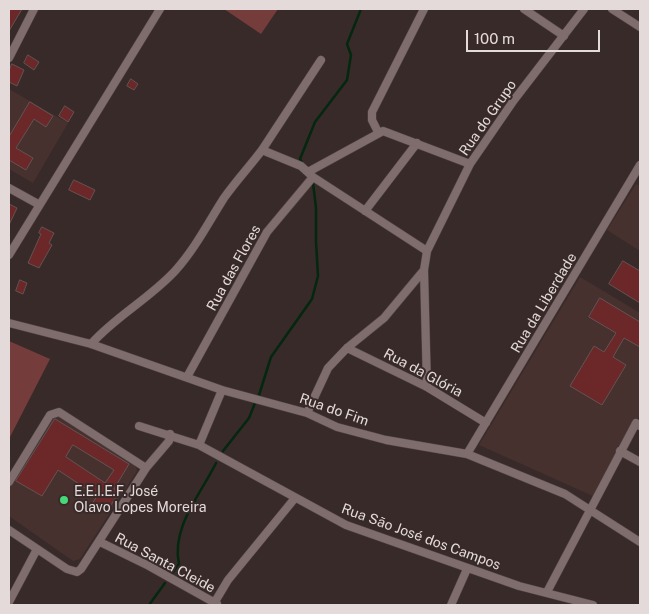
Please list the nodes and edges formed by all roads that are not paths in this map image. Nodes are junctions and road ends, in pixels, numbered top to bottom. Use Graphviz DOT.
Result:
graph roads {
  1 [pos="34,9"];
  2 [pos="160,9"];
  3 [pos="424,9"];
  4 [pos="524,9"];
  5 [pos="584,9"];
  6 [pos="612,9"];
  7 [pos="640,28"];
  8 [pos="564,36"];
  9 [pos="9,58"];
  10 [pos="321,60"];
  11 [pos="378,132"];
  12 [pos="417,143"];
  13 [pos="262,150"];
  14 [pos="470,164"];
  15 [pos="640,165"];
  16 [pos="312,173"];
  17 [pos="631,180"];
  18 [pos="640,183"];
  19 [pos="9,188"];
  20 [pos="38,204"];
  21 [pos="365,211"];
  22 [pos="427,251"];
  23 [pos="9,255"];
  24 [pos="424,270"];
  25 [pos="9,323"];
  26 [pos="91,344"];
  27 [pos="347,348"];
  28 [pos="187,377"];
  29 [pos="427,387"];
  30 [pos="222,390"];
  31 [pos="307,413"];
  32 [pos="639,422"];
  33 [pos="486,423"];
  34 [pos="138,426"];
  35 [pos="170,434"];
  36 [pos="199,444"];
  37 [pos="620,451"];
  38 [pos="467,454"];
  39 [pos="640,462"];
  40 [pos="146,468"];
  41 [pos="9,482"];
  42 [pos="295,498"];
  43 [pos="590,510"];
  44 [pos="9,530"];
  45 [pos="100,542"];
  46 [pos="640,542"];
  47 [pos="37,549"];
  48 [pos="466,569"];
  49 [pos="547,592"];
  50 [pos="9,602"];
  51 [pos="215,604"];
  52 [pos="452,605"];
  53 [pos="593,605"];
  1 -- 9 [label="street"];
  2 -- 20 [label="street"];
  3 -- 11 [label="street"];
  4 -- 8 [label="street"];
  5 -- 8 [label="street, Rua do Grupo"];
  6 -- 7 [label="street"];
  8 -- 14 [label="street, Rua do Grupo"];
  10 -- 13 [label="street"];
  11 -- 12 [label="street"];
  11 -- 16 [label="street, Rua das Flores"];
  12 -- 14 [label="street"];
  12 -- 21 [label="street"];
  13 -- 16 [label="street"];
  13 -- 26 [label="street"];
  14 -- 22 [label="street, Rua do Grupo"];
  15 -- 17 [label="street, Rua da Liberdade"];
  16 -- 21 [label="street"];
  16 -- 28 [label="street, Rua das Flores"];
  17 -- 18 [label="street"];
  17 -- 33 [label="street, Rua da Liberdade"];
  19 -- 20 [label="street"];
  20 -- 23 [label="street"];
  21 -- 22 [label="street"];
  22 -- 24 [label="street, Rua do Grupo"];
  24 -- 27 [label="street"];
  24 -- 29 [label="street, Rua do Grupo"];
  25 -- 26 [label="street, Rua do Fim"];
  26 -- 28 [label="street, Rua do Fim"];
  27 -- 29 [label="street, Rua da Glória"];
  27 -- 31 [label="street"];
  28 -- 30 [label="street, Rua do Fim"];
  29 -- 33 [label="street, Rua da Glória"];
  30 -- 31 [label="street, Rua do Fim"];
  30 -- 36 [label="street"];
  31 -- 38 [label="street, Rua do Fim"];
  32 -- 37 [label="street"];
  33 -- 38 [label="street, Rua da Liberdade"];
  34 -- 35 [label="street, Rua São José dos Campos"];
  35 -- 36 [label="street, Rua São José dos Campos"];
  35 -- 40 [label="street"];
  36 -- 42 [label="street, Rua São José dos Campos"];
  37 -- 39 [label="street"];
  37 -- 43 [label="street"];
  38 -- 43 [label="street, Rua do Fim"];
  40 -- 41 [label="street"];
  40 -- 45 [label="street"];
  42 -- 48 [label="street, Rua São José dos Campos"];
  42 -- 51 [label="street"];
  43 -- 46 [label="street, Rua do Fim"];
  43 -- 49 [label="street"];
  44 -- 47 [label="street"];
  45 -- 47 [label="street"];
  45 -- 51 [label="street, Rua Santa Cleide"];
  47 -- 50 [label="street"];
  48 -- 49 [label="street, Rua São José dos Campos"];
  48 -- 52 [label="street"];
  49 -- 53 [label="street, Rua São José dos Campos"];
}
